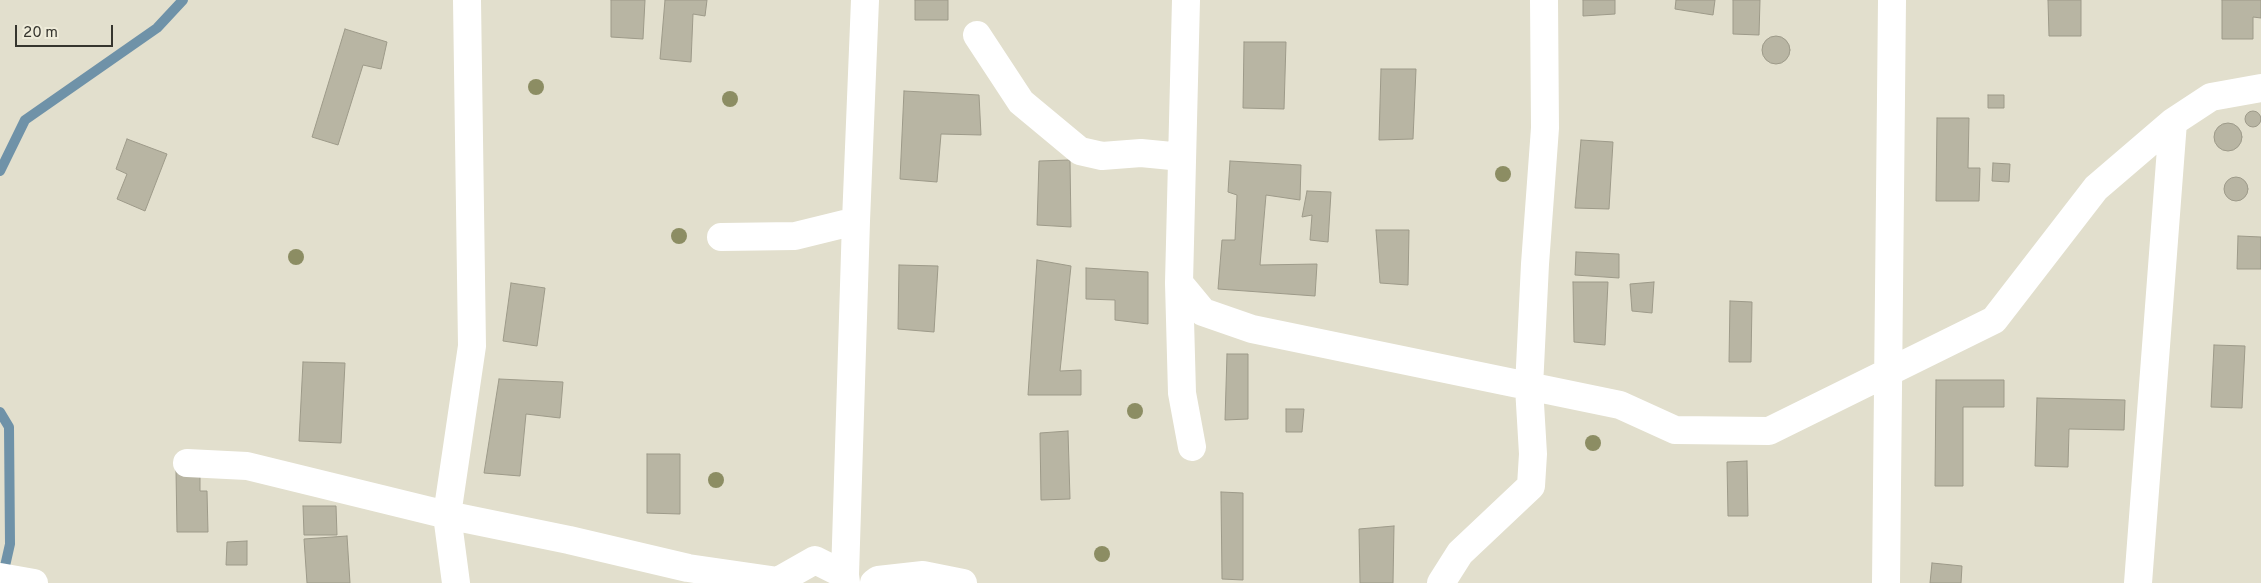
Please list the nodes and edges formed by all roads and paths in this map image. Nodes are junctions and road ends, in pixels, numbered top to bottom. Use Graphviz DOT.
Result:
graph roads {
  1 [pos="467,0"];
  2 [pos="865,0"];
  3 [pos="1186,0"];
  4 [pos="1544,0"];
  5 [pos="1892,0"];
  6 [pos="977,35"];
  7 [pos="2261,88"];
  8 [pos="2173,122"];
  9 [pos="1182,157"];
  10 [pos="856,221"];
  11 [pos="721,237"];
  12 [pos="1179,283"];
  13 [pos="1889,373"];
  14 [pos="1529,387"];
  15 [pos="1192,447"];
  16 [pos="187,463"];
  17 [pos="447,515"];
  18 [pos="845,579"];
  19 [pos="456,583"];
  20 [pos="874,583"];
  21 [pos="963,583"];
  22 [pos="1441,583"];
  23 [pos="1886,583"];
  24 [pos="2138,583"];
  1 -- 17 [label="street"];
  2 -- 10 [label="street"];
  3 -- 9 [label="street"];
  4 -- 14 [label="street"];
  5 -- 13 [label="street"];
  6 -- 9 [label="street"];
  7 -- 8 [label="street"];
  8 -- 13 [label="street"];
  8 -- 24 [label="street"];
  9 -- 12 [label="street"];
  10 -- 11 [label="street"];
  10 -- 18 [label="street"];
  12 -- 14 [label="street"];
  12 -- 15 [label="street"];
  13 -- 14 [label="street"];
  13 -- 23 [label="street"];
  14 -- 22 [label="street"];
  16 -- 17 [label="street"];
  17 -- 18 [label="street"];
  17 -- 19 [label="street"];
  20 -- 21 [label="street"];
}
